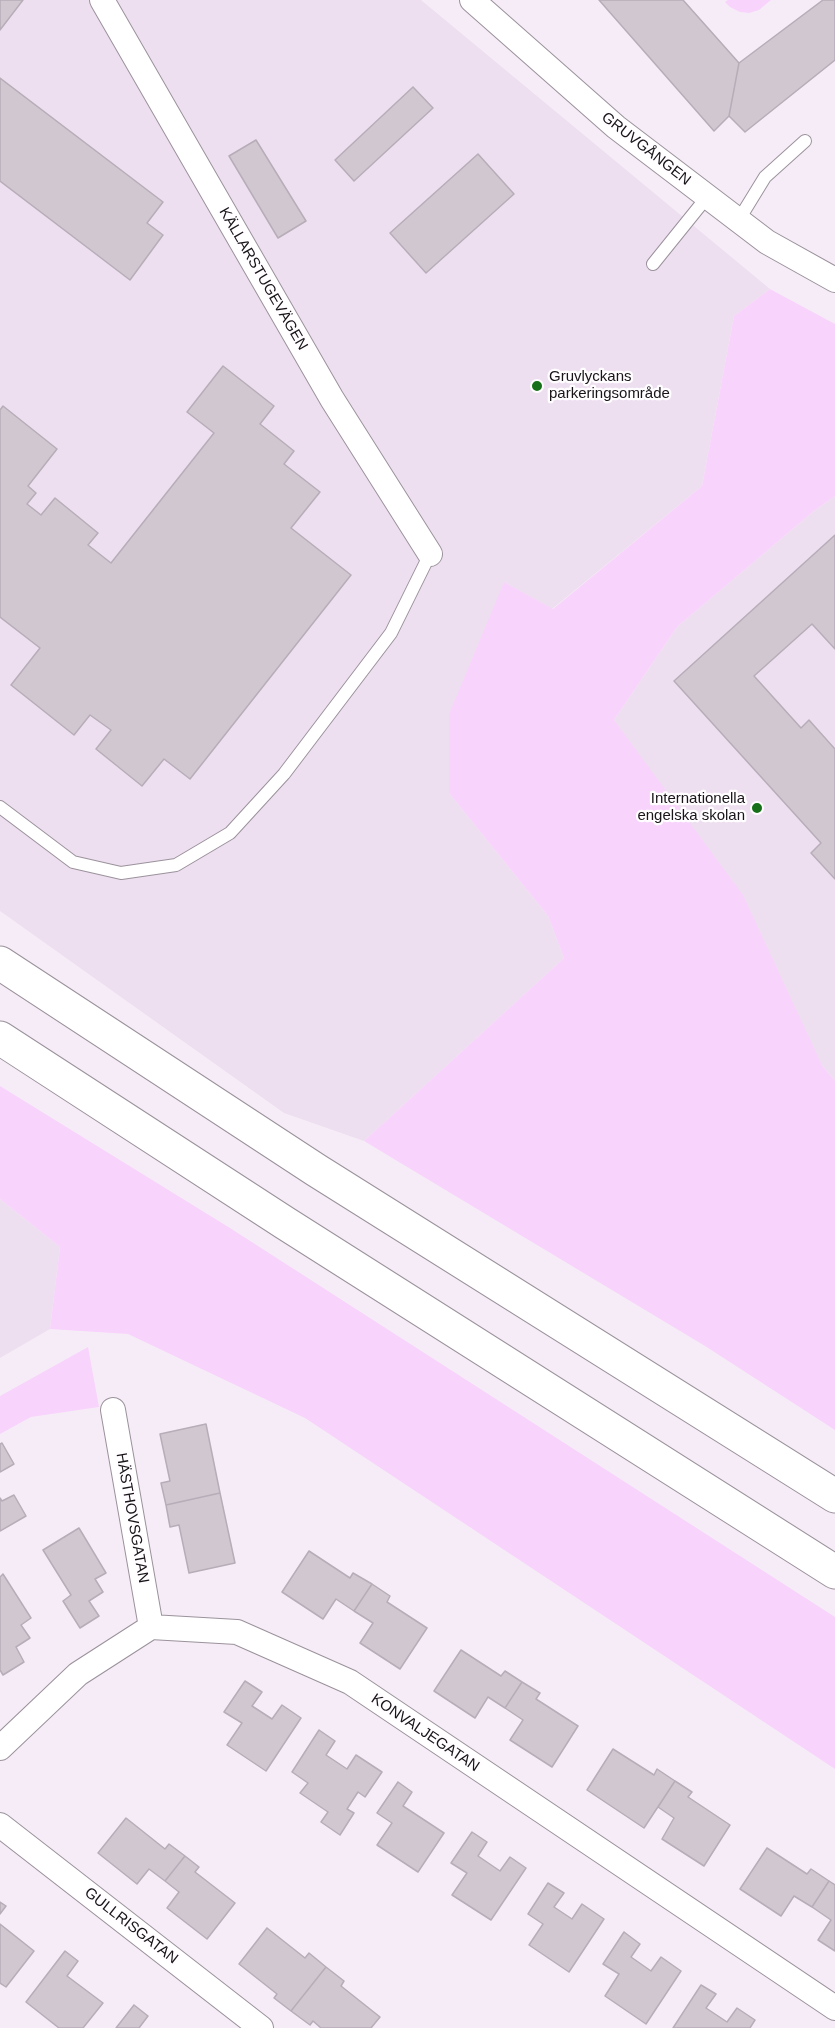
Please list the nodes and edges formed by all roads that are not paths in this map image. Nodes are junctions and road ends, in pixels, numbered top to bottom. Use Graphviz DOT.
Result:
graph roads {
  1 [pos="102,0"];
  2 [pos="472,0"];
  3 [pos="804,141"];
  4 [pos="707,197"];
  5 [pos="738,221"];
  6 [pos="653,264"];
  7 [pos="835,280"];
  8 [pos="430,554"];
  9 [pos="0,807"];
  10 [pos="0,963"];
  11 [pos="0,1038"];
  12 [pos="112,1410"];
  13 [pos="835,1496"];
  14 [pos="835,1572"];
  15 [pos="151,1627"];
  16 [pos="0,1748"];
  17 [pos="0,1825"];
  18 [pos="835,2008"];
  19 [pos="261,2028"];
  1 -- 8 [label="street, KÄLLARSTUGEVÄGEN"];
  2 -- 4 [label="street, GRUVGÅNGEN"];
  3 -- 5 [label="lane"];
  4 -- 5 [label="street, GRUVGÅNGEN"];
  4 -- 6 [label="lane"];
  5 -- 7 [label="street, GRUVGÅNGEN"];
  8 -- 9 [label="lane"];
  10 -- 13 [label="highway"];
  11 -- 14 [label="highway"];
  12 -- 15 [label="street, HÄSTHOVSGATAN"];
  15 -- 16 [label="street"];
  15 -- 18 [label="street, KONVALJEGATAN"];
  17 -- 19 [label="street, GULLRISGATAN"];
}
